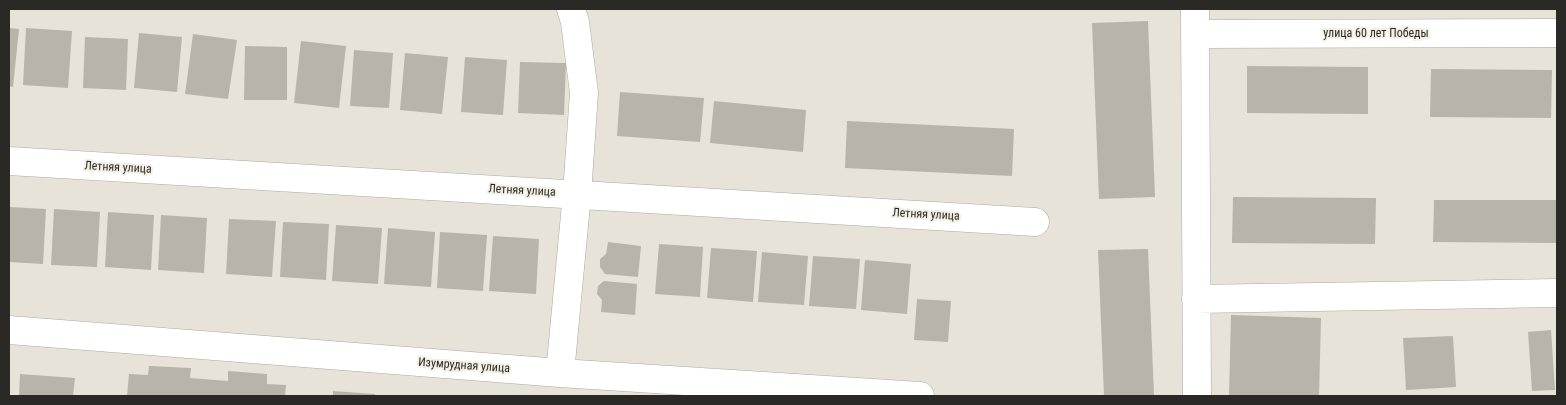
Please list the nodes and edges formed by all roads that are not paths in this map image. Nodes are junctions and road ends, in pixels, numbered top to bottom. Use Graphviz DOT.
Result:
graph roads {
  1 [pos="571,9"];
  2 [pos="1195,21"];
  3 [pos="1557,33"];
  4 [pos="9,161"];
  5 [pos="577,194"];
  6 [pos="1035,222"];
  7 [pos="1557,293"];
  8 [pos="1196,299"];
  9 [pos="9,330"];
  10 [pos="560,373"];
  11 [pos="920,396"];
  12 [pos="1196,396"];
  1 -- 5 [label="street"];
  2 -- 3 [label="street, улица 60 лет Победы"];
  2 -- 8 [label="street, улица 60 лет Победы"];
  4 -- 5 [label="street, Летняя улица"];
  5 -- 6 [label="street, Летняя улица"];
  5 -- 10 [label="street"];
  7 -- 8 [label="street"];
  8 -- 12 [label="street, улица 60 лет Победы"];
  9 -- 10 [label="street, Изумрудная улица"];
  10 -- 11 [label="street, Изумрудная улица"];
}
